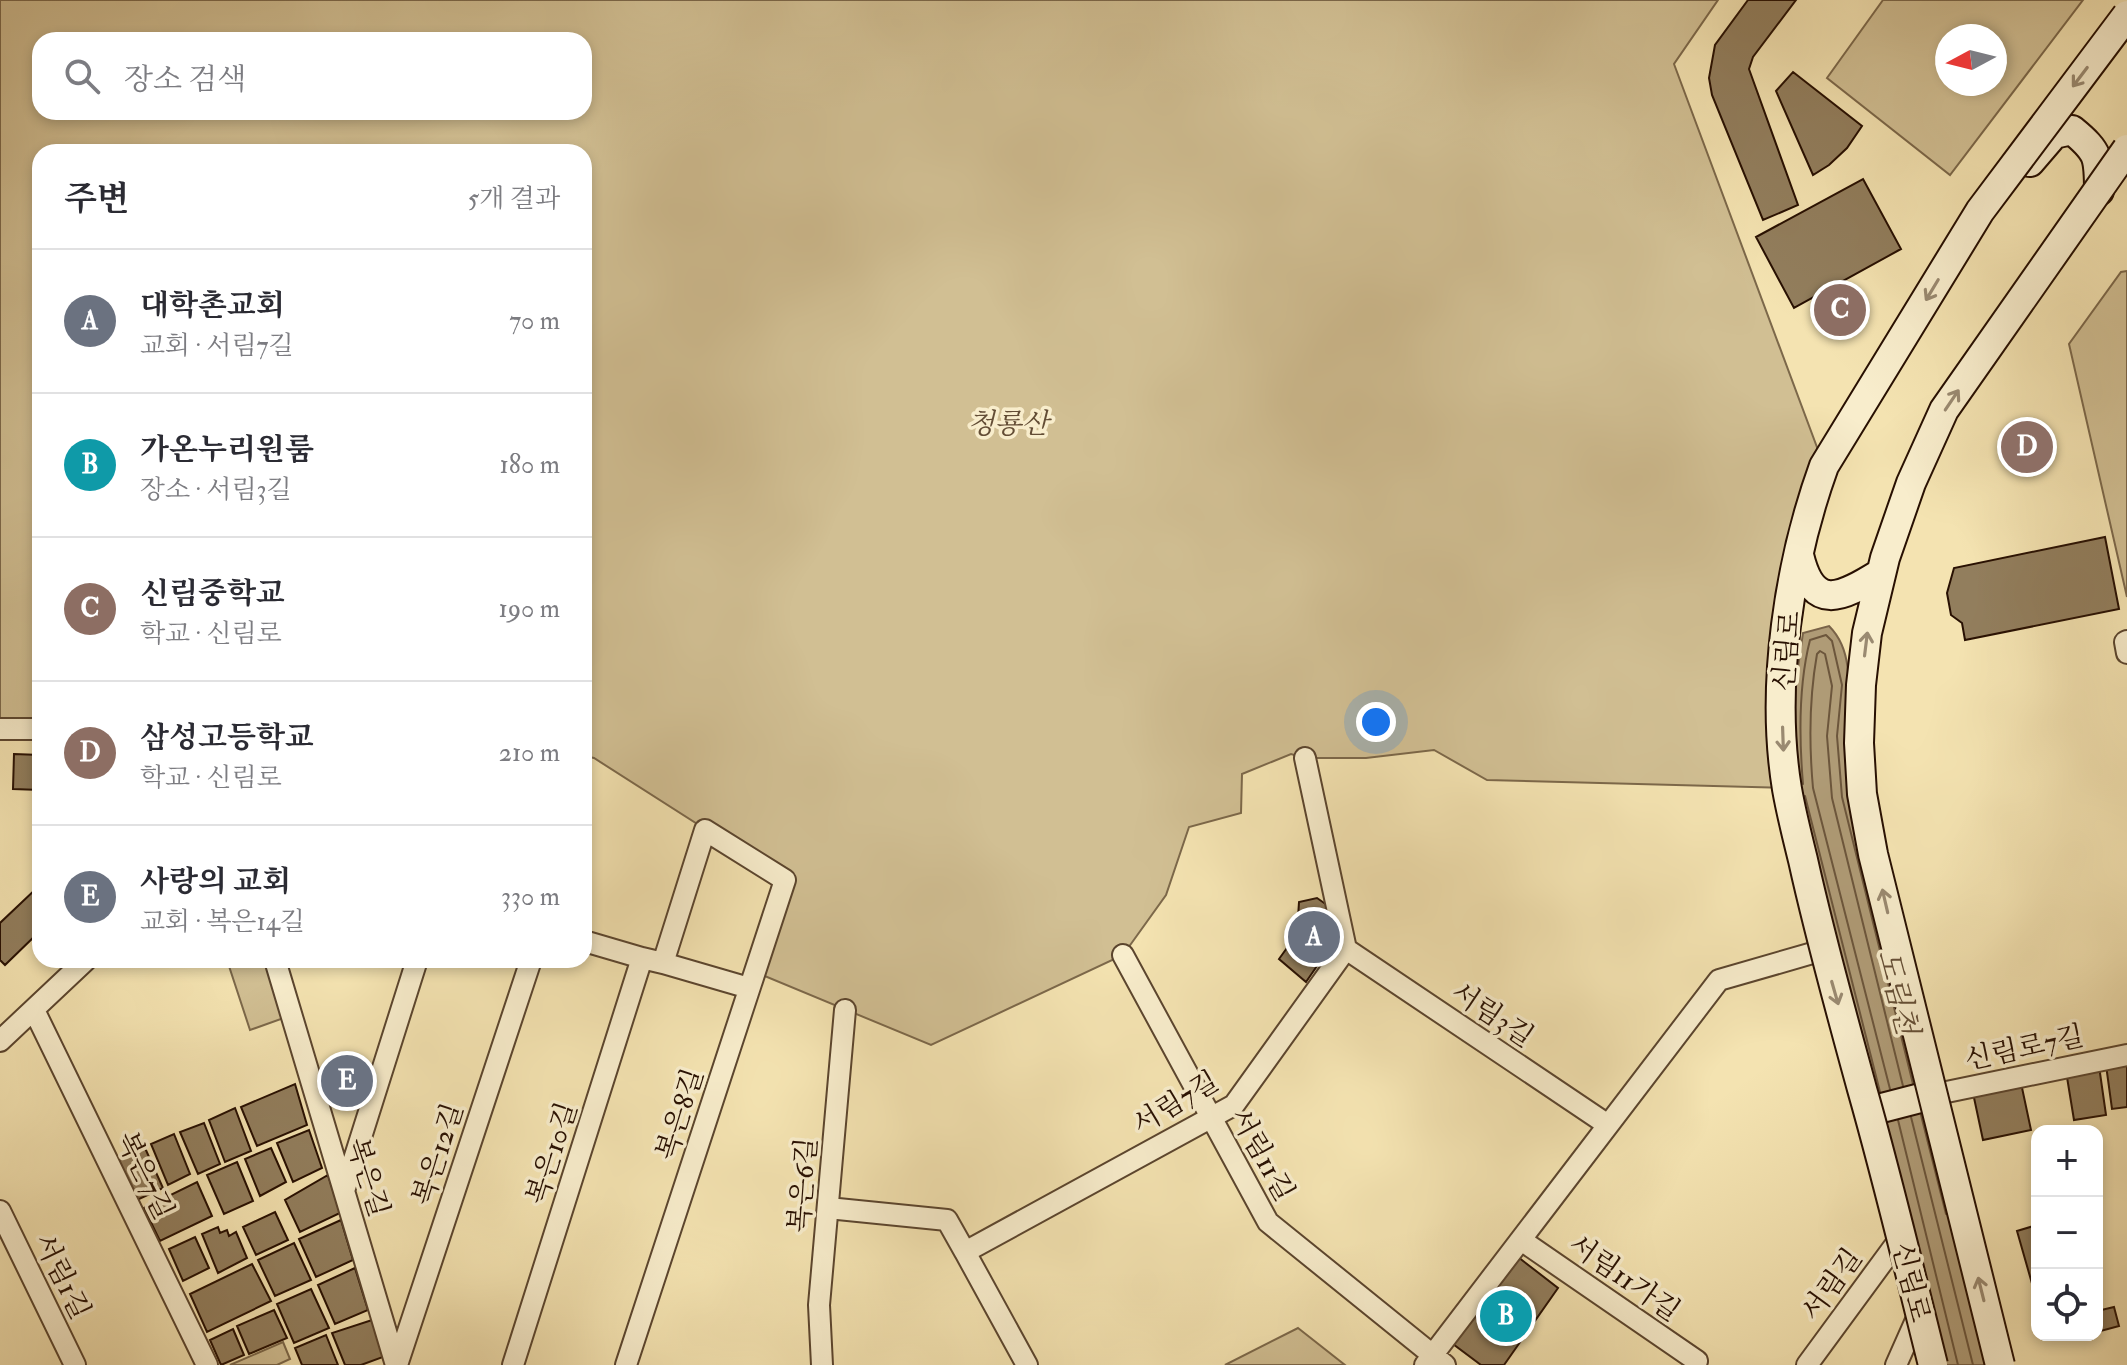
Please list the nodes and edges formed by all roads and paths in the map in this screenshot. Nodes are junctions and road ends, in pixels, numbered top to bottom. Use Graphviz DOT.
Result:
graph roads {
  1 [pos="2127,15"];
  2 [pos="2127,149"];
  3 [pos="2003,180"];
  4 [pos="2099,191"];
  5 [pos="1798,550"];
  6 [pos="1881,573"];
  7 [pos="2127,641"];
  8 [pos="2127,653"];
  9 [pos="0,729"];
  10 [pos="32,729"];
  11 [pos="1305,758"];
  12 [pos="592,943"];
  13 [pos="1346,949"];
  14 [pos="1823,950"];
  15 [pos="1123,955"];
  16 [pos="642,958"];
  17 [pos="663,963"];
  18 [pos="78,968"];
  19 [pos="277,968"];
  20 [pos="414,968"];
  21 [pos="528,968"];
  22 [pos="749,988"];
  23 [pos="34,1010"];
  24 [pos="845,1010"];
  25 [pos="0,1041"];
  26 [pos="2127,1055"];
  27 [pos="1932,1095"];
  28 [pos="1869,1111"];
  29 [pos="1211,1118"];
  30 [pos="1608,1125"];
  31 [pos="344,1191"];
  32 [pos="828,1208"];
  33 [pos="0,1211"];
  34 [pos="1901,1237"];
  35 [pos="1521,1240"];
  36 [pos="965,1252"];
  37 [pos="1920,1311"];
  38 [pos="1697,1361"];
  39 [pos="1434,1362"];
  40 [pos="75,1365"];
  41 [pos="207,1365"];
  42 [pos="397,1365"];
  43 [pos="513,1365"];
  44 [pos="626,1365"];
  45 [pos="822,1365"];
  46 [pos="1027,1365"];
  47 [pos="1807,1365"];
  48 [pos="1896,1365"];
  49 [pos="1933,1365"];
  50 [pos="2000,1365"];
  1 -- 3 [label="main road, 신림로, one-way, bridge"];
  2 -- 4 [label="main road, bridge"];
  3 -- 4 [label="main road, bridge"];
  3 -- 5 [label="main road, 신림로, one-way, bridge"];
  6 -- 4 [label="main road, one-way, bridge"];
  5 -- 6 [label="main road, bridge"];
  5 -- 14 [label="main road, 신림로, one-way, bridge"];
  27 -- 6 [label="main road, one-way, bridge"];
  7 -- 8 [label="street"];
  9 -- 10 [label="street"];
  11 -- 13 [label="street"];
  12 -- 16 [label="street"];
  13 -- 29 [label="street, 서림7길"];
  13 -- 30 [label="street, 서림3길"];
  14 -- 28 [label="main road, 신림로, one-way, bridge"];
  14 -- 30 [label="street"];
  15 -- 29 [label="street, 서림11길"];
  16 -- 17 [label="street"];
  16 -- 43 [label="street, 복은10길"];
  17 -- 22 [label="street"];
  17 -- 22 [label="street, 복은8길"];
  18 -- 23 [label="street"];
  19 -- 31 [label="street, 복은길"];
  20 -- 31 [label="street"];
  21 -- 42 [label="street, 복은12길"];
  22 -- 44 [label="street, 복은8길"];
  23 -- 25 [label="street"];
  23 -- 41 [label="street, 복은7길"];
  24 -- 32 [label="street, 복은6길"];
  26 -- 27 [label="street, 신림로7길"];
  27 -- 28 [label="main road"];
  50 -- 27 [label="main road, one-way, bridge"];
  28 -- 34 [label="main road, 신림로, bridge"];
  29 -- 36 [label="street, 서림7길"];
  29 -- 39 [label="street, 서림11길"];
  30 -- 35 [label="street"];
  31 -- 42 [label="street, 복은길"];
  32 -- 36 [label="street"];
  32 -- 45 [label="street, 복은6길"];
  33 -- 40 [label="street, 서림1길"];
  34 -- 37 [label="main road, 신림로, bridge"];
  34 -- 47 [label="street, 서림길"];
  35 -- 38 [label="street, 서림11가길"];
  35 -- 39 [label="street"];
  36 -- 46 [label="street"];
  37 -- 48 [label="street"];
  37 -- 49 [label="main road, 신림로, bridge"];
}
